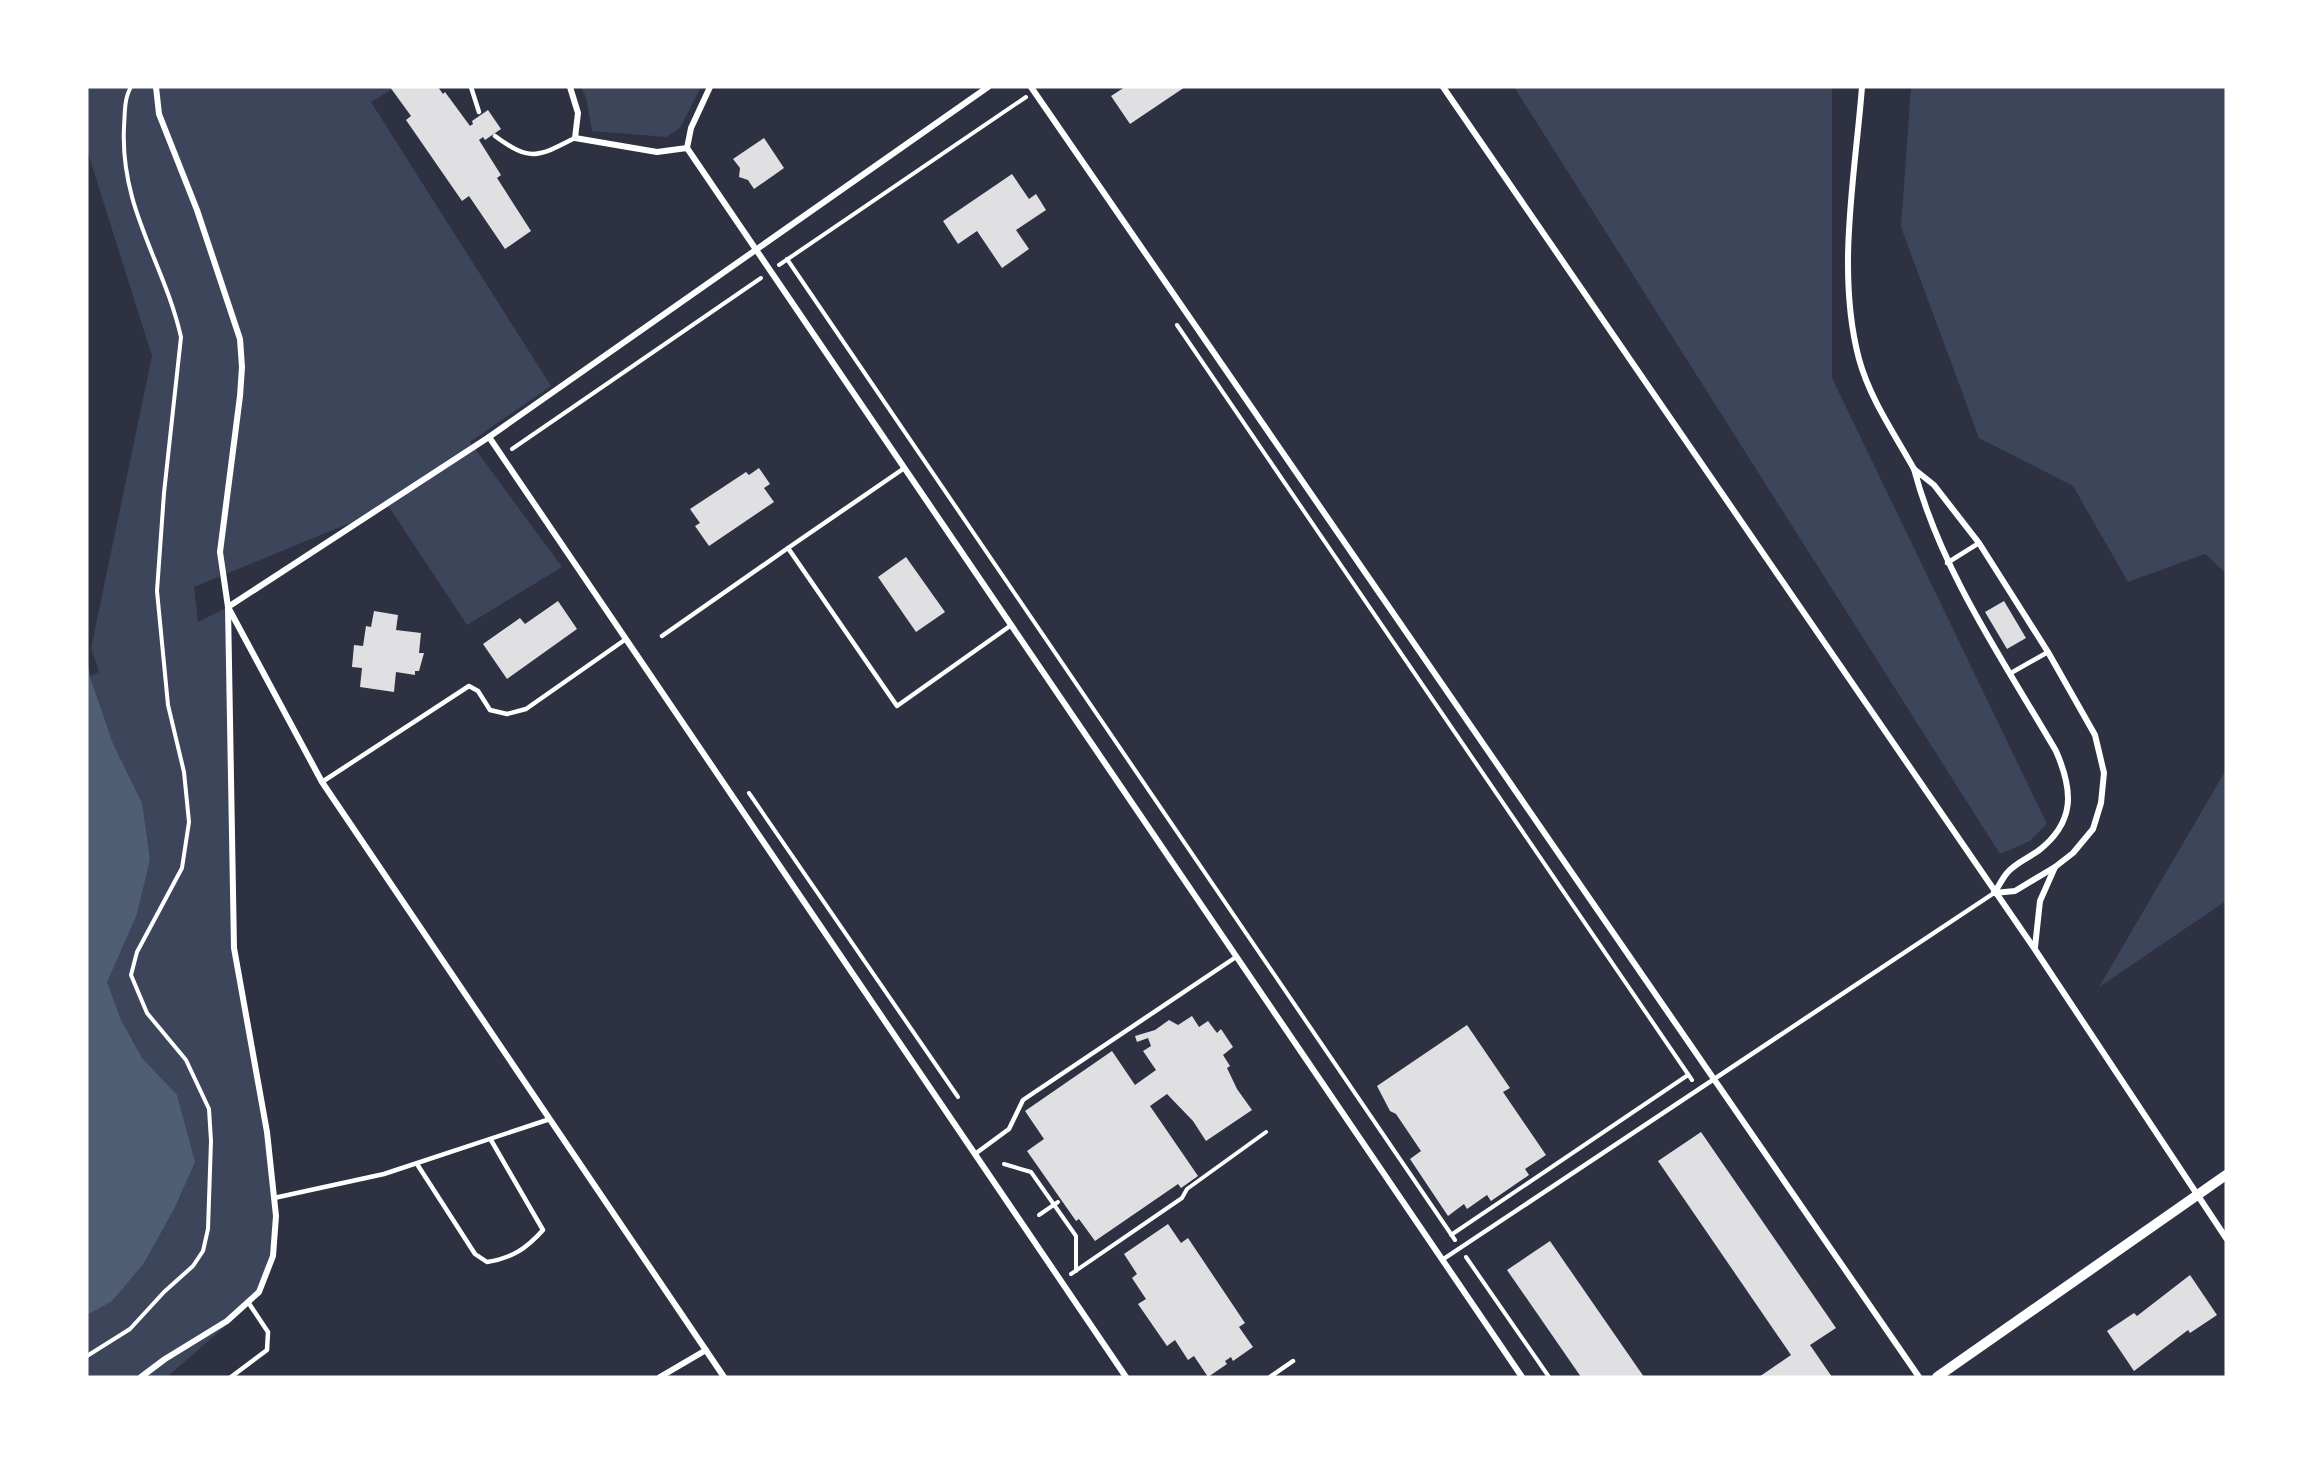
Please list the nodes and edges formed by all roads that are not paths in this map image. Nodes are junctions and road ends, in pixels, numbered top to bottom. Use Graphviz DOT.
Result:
graph roads {
  1 [pos="156,87"];
  2 [pos="471,87"];
  3 [pos="570,87"];
  4 [pos="710,87"];
  5 [pos="988,87"];
  6 [pos="1031,87"];
  7 [pos="1443,87"];
  8 [pos="1862,87"];
  9 [pos="479,112"];
  10 [pos="495,136"];
  11 [pos="575,138"];
  12 [pos="687,148"];
  13 [pos="754,250"];
  14 [pos="489,437"];
  15 [pos="903,469"];
  16 [pos="1914,469"];
  17 [pos="1980,543"];
  18 [pos="788,548"];
  19 [pos="1947,563"];
  20 [pos="228,607"];
  21 [pos="1010,626"];
  22 [pos="662,636"];
  23 [pos="626,639"];
  24 [pos="2048,652"];
  25 [pos="2011,673"];
  26 [pos="322,782"];
  27 [pos="2055,867"];
  28 [pos="1994,892"];
  29 [pos="2034,948"];
  30 [pos="1236,957"];
  31 [pos="1713,1077"];
  32 [pos="550,1119"];
  33 [pos="490,1140"];
  34 [pos="975,1154"];
  35 [pos="417,1164"];
  36 [pos="2226,1175"];
  37 [pos="2197,1195"];
  38 [pos="274,1198"];
  39 [pos="2226,1238"];
  40 [pos="1442,1260"];
  41 [pos="248,1302"];
  42 [pos="706,1350"];
  43 [pos="1293,1361"];
  44 [pos="141,1377"];
  45 [pos="231,1377"];
  46 [pos="660,1377"];
  47 [pos="724,1377"];
  48 [pos="1126,1377"];
  49 [pos="1270,1377"];
  50 [pos="1522,1377"];
  51 [pos="1919,1377"];
  52 [pos="1937,1377"];
  1 -- 20 [label="street"];
  2 -- 9 [label="lane"];
  3 -- 11 [label="street"];
  4 -- 12 [label="street"];
  5 -- 13 [label="street"];
  6 -- 31 [label="street"];
  7 -- 28 [label="street"];
  8 -- 16 [label="street"];
  10 -- 11 [label="lane"];
  11 -- 12 [label="street"];
  12 -- 13 [label="street"];
  13 -- 14 [label="street"];
  13 -- 15 [label="street"];
  14 -- 20 [label="street"];
  14 -- 23 [label="street"];
  15 -- 18 [label="lane"];
  15 -- 21 [label="street"];
  16 -- 17 [label="street"];
  16 -- 19 [label="street"];
  17 -- 19 [label="lane"];
  17 -- 24 [label="street"];
  18 -- 21 [label="lane"];
  18 -- 22 [label="lane"];
  19 -- 25 [label="street"];
  20 -- 26 [label="street"];
  20 -- 38 [label="street"];
  21 -- 30 [label="street"];
  23 -- 26 [label="lane"];
  23 -- 34 [label="street"];
  24 -- 25 [label="lane"];
  24 -- 27 [label="street"];
  25 -- 28 [label="street"];
  26 -- 32 [label="street"];
  27 -- 28 [label="street"];
  27 -- 29 [label="street"];
  28 -- 29 [label="street"];
  28 -- 31 [label="lane"];
  29 -- 37 [label="street"];
  30 -- 34 [label="lane"];
  30 -- 40 [label="street"];
  31 -- 40 [label="lane"];
  31 -- 51 [label="street"];
  32 -- 33 [label="lane"];
  32 -- 42 [label="street"];
  33 -- 35 [label="lane"];
  33 -- 35 [label="lane"];
  34 -- 48 [label="street"];
  35 -- 38 [label="lane"];
  36 -- 37 [label="street"];
  37 -- 39 [label="street"];
  37 -- 52 [label="street"];
  38 -- 41 [label="street"];
  40 -- 50 [label="street"];
  41 -- 44 [label="street"];
  41 -- 45 [label="lane"];
  42 -- 46 [label="street"];
  42 -- 47 [label="street"];
  43 -- 49 [label="lane"];
}
